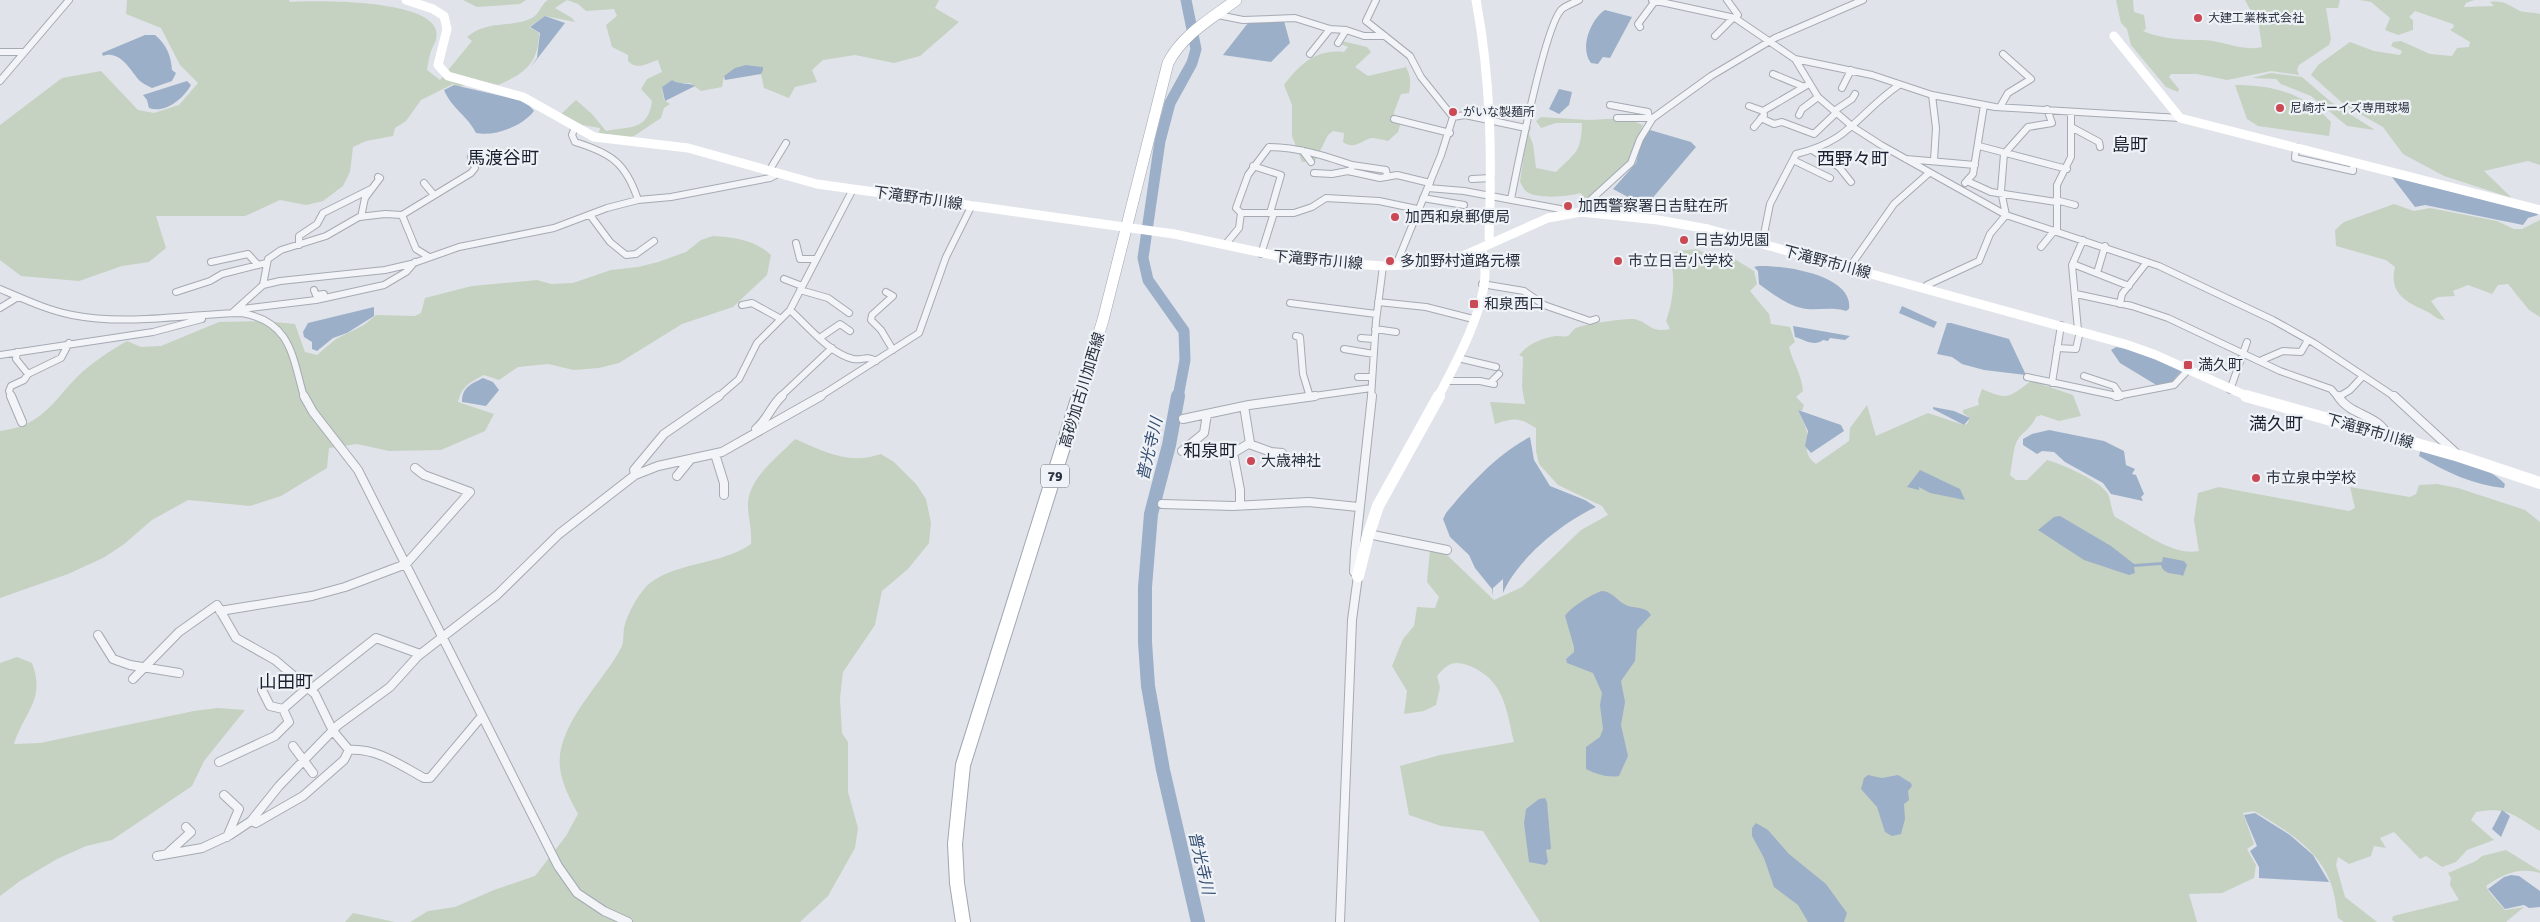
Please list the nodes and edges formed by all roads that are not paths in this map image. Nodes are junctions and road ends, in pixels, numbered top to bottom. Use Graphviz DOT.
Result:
graph roads {
  1 [pos="69,0"];
  2 [pos="406,0"];
  3 [pos="1236,0"];
  4 [pos="1376,0"];
  5 [pos="1476,0"];
  6 [pos="1579,0"];
  7 [pos="1654,0"];
  8 [pos="1727,0"];
  9 [pos="1863,0"];
  10 [pos="1218,15"];
  11 [pos="1734,18"];
  12 [pos="1640,27"];
  13 [pos="1330,29"];
  14 [pos="1346,30"];
  15 [pos="1385,36"];
  16 [pos="1715,36"];
  17 [pos="2114,36"];
  18 [pos="1338,43"];
  19 [pos="1770,43"];
  20 [pos="0,52"];
  21 [pos="24,52"];
  22 [pos="1310,54"];
  23 [pos="2003,54"];
  24 [pos="1795,58"];
  25 [pos="1851,70"];
  26 [pos="8,71"];
  27 [pos="0,72"];
  28 [pos="1773,74"];
  29 [pos="0,81"];
  30 [pos="1805,85"];
  31 [pos="1900,85"];
  32 [pos="1842,88"];
  33 [pos="1855,94"];
  34 [pos="1932,95"];
  35 [pos="1818,97"];
  36 [pos="1610,105"];
  37 [pos="1984,105"];
  38 [pos="1748,106"];
  39 [pos="2000,107"];
  40 [pos="2046,109"];
  41 [pos="1763,111"];
  42 [pos="1835,112"];
  43 [pos="2071,112"];
  44 [pos="1799,116"];
  45 [pos="1454,117"];
  46 [pos="1616,118"];
  47 [pos="1651,118"];
  48 [pos="1761,118"];
  49 [pos="2180,118"];
  50 [pos="1394,119"];
  51 [pos="1489,120"];
  52 [pos="576,127"];
  53 [pos="1754,127"];
  54 [pos="1853,127"];
  55 [pos="1526,128"];
  56 [pos="2073,128"];
  57 [pos="1450,133"];
  58 [pos="786,143"];
  59 [pos="1979,146"];
  60 [pos="2100,147"];
  61 [pos="1812,150"];
  62 [pos="1303,151"];
  63 [pos="2005,152"];
  64 [pos="471,156"];
  65 [pos="1906,159"];
  66 [pos="1794,160"];
  67 [pos="1934,160"];
  68 [pos="1311,162"];
  69 [pos="1976,165"];
  70 [pos="1253,166"];
  71 [pos="1351,168"];
  72 [pos="2067,168"];
  73 [pos="769,171"];
  74 [pos="1929,172"];
  75 [pos="1314,173"];
  76 [pos="778,174"];
  77 [pos="378,177"];
  78 [pos="1491,178"];
  79 [pos="1830,178"];
  80 [pos="1472,179"];
  81 [pos="1967,181"];
  82 [pos="1851,182"];
  83 [pos="424,183"];
  84 [pos="1429,185"];
  85 [pos="371,188"];
  86 [pos="1957,188"];
  87 [pos="853,189"];
  88 [pos="2002,194"];
  89 [pos="434,195"];
  90 [pos="1491,196"];
  91 [pos="1423,198"];
  92 [pos="1511,199"];
  93 [pos="638,200"];
  94 [pos="2056,201"];
  95 [pos="972,205"];
  96 [pos="1464,205"];
  97 [pos="2075,205"];
  98 [pos="1418,209"];
  99 [pos="2540,210"];
  100 [pos="1580,212"];
  101 [pos="1241,213"];
  102 [pos="1272,213"];
  103 [pos="1568,213"];
  104 [pos="402,215"];
  105 [pos="2006,215"];
  106 [pos="590,216"];
  107 [pos="361,217"];
  108 [pos="1132,229"];
  109 [pos="2056,231"];
  110 [pos="2083,240"];
  111 [pos="654,241"];
  112 [pos="796,243"];
  113 [pos="1762,244"];
  114 [pos="299,245"];
  115 [pos="1225,245"];
  116 [pos="1487,246"];
  117 [pos="2041,246"];
  118 [pos="2105,246"];
  119 [pos="1261,254"];
  120 [pos="429,257"];
  121 [pos="816,259"];
  122 [pos="211,262"];
  123 [pos="415,262"];
  124 [pos="2147,262"];
  125 [pos="266,263"];
  126 [pos="2073,264"];
  127 [pos="258,265"];
  128 [pos="1396,265"];
  129 [pos="1383,266"];
  130 [pos="1849,268"];
  131 [pos="2097,273"];
  132 [pos="784,279"];
  133 [pos="1482,284"];
  134 [pos="263,285"];
  135 [pos="2129,286"];
  136 [pos="801,288"];
  137 [pos="1926,289"];
  138 [pos="0,290"];
  139 [pos="314,290"];
  140 [pos="176,292"];
  141 [pos="886,292"];
  142 [pos="2076,294"];
  143 [pos="339,295"];
  144 [pos="18,297"];
  145 [pos="1378,302"];
  146 [pos="1290,303"];
  147 [pos="2120,304"];
  148 [pos="742,305"];
  149 [pos="0,308"];
  150 [pos="790,310"];
  151 [pos="234,311"];
  152 [pos="849,313"];
  153 [pos="1376,314"];
  154 [pos="208,315"];
  155 [pos="781,319"];
  156 [pos="1596,319"];
  157 [pos="1473,320"];
  158 [pos="2061,326"];
  159 [pos="1375,329"];
  160 [pos="2079,330"];
  161 [pos="850,331"];
  162 [pos="1396,332"];
  163 [pos="1296,336"];
  164 [pos="821,337"];
  165 [pos="1361,338"];
  166 [pos="1374,339"];
  167 [pos="2308,340"];
  168 [pos="2247,342"];
  169 [pos="69,343"];
  170 [pos="832,348"];
  171 [pos="2057,348"];
  172 [pos="1344,349"];
  173 [pos="893,350"];
  174 [pos="17,352"];
  175 [pos="2243,352"];
  176 [pos="1374,354"];
  177 [pos="0,356"];
  178 [pos="1458,358"];
  179 [pos="2262,360"];
  180 [pos="876,361"];
  181 [pos="2188,370"];
  182 [pos="28,374"];
  183 [pos="2084,376"];
  184 [pos="2363,376"];
  185 [pos="1358,377"];
  186 [pos="1372,377"];
  187 [pos="2027,377"];
  188 [pos="1447,382"];
  189 [pos="2052,383"];
  190 [pos="1371,388"];
  191 [pos="2230,390"];
  192 [pos="1310,396"];
  193 [pos="2121,396"];
  194 [pos="2340,396"];
  195 [pos="1244,406"];
  196 [pos="2350,408"];
  197 [pos="1206,414"];
  198 [pos="1183,420"];
  199 [pos="22,422"];
  200 [pos="2350,425"];
  201 [pos="2388,436"];
  202 [pos="750,437"];
  203 [pos="1249,444"];
  204 [pos="1182,451"];
  205 [pos="1282,453"];
  206 [pos="715,454"];
  207 [pos="2459,456"];
  208 [pos="690,460"];
  209 [pos="415,468"];
  210 [pos="635,475"];
  211 [pos="677,476"];
  212 [pos="2540,483"];
  213 [pos="724,495"];
  214 [pos="1162,504"];
  215 [pos="1240,504"];
  216 [pos="1358,507"];
  217 [pos="1355,532"];
  218 [pos="1367,535"];
  219 [pos="1447,550"];
  220 [pos="406,564"];
  221 [pos="1358,576"];
  222 [pos="220,611"];
  223 [pos="98,635"];
  224 [pos="443,637"];
  225 [pos="420,654"];
  226 [pos="144,666"];
  227 [pos="180,673"];
  228 [pos="133,679"];
  229 [pos="309,689"];
  230 [pos="262,690"];
  231 [pos="283,709"];
  232 [pos="482,716"];
  233 [pos="332,731"];
  234 [pos="293,746"];
  235 [pos="348,750"];
  236 [pos="219,762"];
  237 [pos="303,762"];
  238 [pos="313,773"];
  239 [pos="224,795"];
  240 [pos="251,821"];
  241 [pos="186,826"];
  242 [pos="227,837"];
  243 [pos="168,853"];
  244 [pos="157,856"];
  245 [pos="628,922"];
  246 [pos="964,922"];
  247 [pos="1340,922"];
  1 -- 21 [label="street"];
  2 -- 52 [label="main road, 下滝野市川線"];
  3 -- 10 [label="main road, 高砂加古川加西線 / 79"];
  4 -- 15 [label="street"];
  5 -- 51 [label="main road"];
  6 -- 55 [label="street"];
  7 -- 11 [label="street"];
  7 -- 12 [label="street"];
  8 -- 11 [label="street"];
  9 -- 19 [label="street"];
  10 -- 13 [label="street"];
  10 -- 108 [label="main road, 高砂加古川加西線 / 79"];
  11 -- 16 [label="street"];
  11 -- 19 [label="street"];
  13 -- 14 [label="street"];
  13 -- 22 [label="street"];
  14 -- 15 [label="street"];
  14 -- 18 [label="street"];
  15 -- 45 [label="street"];
  17 -- 49 [label="main road"];
  19 -- 24 [label="street"];
  19 -- 47 [label="street"];
  20 -- 21 [label="street"];
  21 -- 26 [label="street"];
  23 -- 39 [label="street"];
  24 -- 25 [label="street"];
  24 -- 30 [label="street"];
  25 -- 31 [label="street"];
  25 -- 32 [label="street"];
  26 -- 27 [label="street"];
  26 -- 29 [label="street"];
  28 -- 30 [label="street"];
  30 -- 35 [label="street"];
  30 -- 41 [label="street"];
  31 -- 34 [label="street"];
  31 -- 54 [label="street"];
  33 -- 42 [label="street"];
  34 -- 37 [label="street"];
  34 -- 67 [label="street"];
  35 -- 42 [label="street"];
  35 -- 44 [label="street"];
  36 -- 47 [label="street"];
  37 -- 39 [label="street"];
  37 -- 59 [label="street"];
  38 -- 41 [label="street"];
  39 -- 40 [label="street"];
  40 -- 43 [label="street"];
  40 -- 63 [label="street"];
  41 -- 48 [label="street"];
  42 -- 48 [label="street"];
  42 -- 54 [label="street"];
  43 -- 49 [label="street"];
  43 -- 56 [label="street"];
  45 -- 51 [label="street"];
  45 -- 57 [label="street"];
  46 -- 47 [label="street"];
  47 -- 100 [label="street"];
  48 -- 53 [label="street"];
  49 -- 99 [label="main road"];
  50 -- 57 [label="street"];
  51 -- 55 [label="street"];
  51 -- 78 [label="main road"];
  52 -- 73 [label="main road, 下滝野市川線"];
  52 -- 93 [label="street"];
  54 -- 61 [label="street"];
  54 -- 65 [label="street"];
  55 -- 92 [label="street"];
  56 -- 60 [label="street"];
  56 -- 72 [label="street"];
  57 -- 84 [label="street"];
  58 -- 73 [label="street"];
  59 -- 63 [label="street"];
  59 -- 69 [label="street"];
  61 -- 66 [label="street"];
  61 -- 82 [label="street"];
  62 -- 68 [label="street"];
  62 -- 70 [label="street"];
  62 -- 71 [label="street"];
  63 -- 72 [label="street"];
  63 -- 88 [label="street"];
  64 -- 89 [label="street"];
  65 -- 67 [label="street"];
  65 -- 74 [label="street"];
  66 -- 79 [label="street"];
  66 -- 113 [label="street"];
  67 -- 69 [label="street"];
  69 -- 81 [label="street"];
  70 -- 101 [label="street"];
  70 -- 102 [label="street"];
  71 -- 75 [label="street"];
  71 -- 84 [label="street"];
  72 -- 94 [label="street"];
  73 -- 76 [label="main road, 下滝野市川線"];
  74 -- 86 [label="street"];
  74 -- 130 [label="street"];
  76 -- 87 [label="main road, 下滝野市川線"];
  76 -- 93 [label="street"];
  77 -- 85 [label="street"];
  78 -- 80 [label="street"];
  78 -- 90 [label="main road"];
  81 -- 86 [label="street"];
  81 -- 88 [label="street"];
  83 -- 89 [label="street"];
  84 -- 90 [label="street"];
  84 -- 91 [label="street"];
  85 -- 107 [label="street"];
  85 -- 114 [label="street"];
  86 -- 105 [label="street"];
  87 -- 95 [label="main road, 下滝野市川線"];
  87 -- 121 [label="street"];
  88 -- 94 [label="street"];
  88 -- 105 [label="street"];
  89 -- 104 [label="street"];
  90 -- 92 [label="street"];
  90 -- 116 [label="main road"];
  91 -- 96 [label="street"];
  91 -- 98 [label="street"];
  92 -- 103 [label="street"];
  93 -- 106 [label="street"];
  94 -- 97 [label="street"];
  94 -- 109 [label="street"];
  95 -- 108 [label="main road, 下滝野市川線"];
  95 -- 173 [label="street"];
  98 -- 102 [label="street"];
  98 -- 128 [label="street"];
  100 -- 103 [label="main road, 下滝野市川線"];
  100 -- 113 [label="main road, 下滝野市川線"];
  101 -- 102 [label="street"];
  101 -- 115 [label="street"];
  102 -- 119 [label="street"];
  103 -- 116 [label="main road, 下滝野市川線"];
  104 -- 107 [label="street"];
  104 -- 120 [label="street"];
  105 -- 109 [label="street"];
  105 -- 137 [label="street"];
  106 -- 111 [label="street"];
  106 -- 120 [label="street"];
  107 -- 114 [label="street"];
  108 -- 115 [label="main road, 下滝野市川線"];
  108 -- 246 [label="main road, 高砂加古川加西線 / 79"];
  109 -- 110 [label="street"];
  109 -- 117 [label="street"];
  110 -- 118 [label="street"];
  110 -- 126 [label="street"];
  112 -- 121 [label="street"];
  113 -- 130 [label="main road, 下滝野市川線"];
  114 -- 125 [label="street"];
  115 -- 119 [label="main road, 下滝野市川線"];
  116 -- 128 [label="main road, 下滝野市川線"];
  116 -- 133 [label="main road"];
  118 -- 124 [label="street"];
  118 -- 131 [label="street"];
  119 -- 129 [label="main road, 下滝野市川線"];
  120 -- 123 [label="street"];
  121 -- 136 [label="street"];
  122 -- 127 [label="street"];
  123 -- 134 [label="street"];
  123 -- 143 [label="street"];
  124 -- 135 [label="street"];
  124 -- 167 [label="street"];
  125 -- 127 [label="street"];
  125 -- 134 [label="street"];
  126 -- 131 [label="street"];
  126 -- 142 [label="street"];
  127 -- 140 [label="street"];
  128 -- 129 [label="main road, 下滝野市川線"];
  129 -- 145 [label="street"];
  130 -- 137 [label="main road, 下滝野市川線"];
  131 -- 135 [label="street"];
  132 -- 136 [label="street"];
  133 -- 156 [label="street"];
  133 -- 157 [label="main road"];
  134 -- 151 [label="street"];
  135 -- 147 [label="street"];
  136 -- 150 [label="street"];
  136 -- 152 [label="street"];
  137 -- 158 [label="main road, 下滝野市川線"];
  138 -- 144 [label="street"];
  139 -- 143 [label="street"];
  141 -- 173 [label="street"];
  142 -- 147 [label="street"];
  142 -- 160 [label="street"];
  143 -- 151 [label="street"];
  144 -- 149 [label="street"];
  144 -- 154 [label="street"];
  145 -- 153 [label="street"];
  145 -- 157 [label="street"];
  146 -- 153 [label="street"];
  147 -- 175 [label="street"];
  148 -- 155 [label="street"];
  150 -- 155 [label="street"];
  150 -- 164 [label="street"];
  151 -- 154 [label="street"];
  151 -- 220 [label="street"];
  153 -- 159 [label="street"];
  154 -- 169 [label="street"];
  155 -- 210 [label="street"];
  157 -- 178 [label="main road"];
  158 -- 160 [label="main road, 下滝野市川線"];
  158 -- 171 [label="street"];
  159 -- 162 [label="street"];
  159 -- 166 [label="street"];
  160 -- 171 [label="street"];
  160 -- 181 [label="main road, 下滝野市川線"];
  161 -- 164 [label="street"];
  163 -- 192 [label="street"];
  164 -- 170 [label="street"];
  165 -- 166 [label="street"];
  166 -- 176 [label="street"];
  167 -- 179 [label="street"];
  167 -- 184 [label="street"];
  168 -- 175 [label="street"];
  169 -- 174 [label="street"];
  169 -- 182 [label="street"];
  170 -- 180 [label="street"];
  170 -- 202 [label="street"];
  171 -- 189 [label="street"];
  172 -- 176 [label="street"];
  173 -- 180 [label="street"];
  174 -- 177 [label="street"];
  174 -- 182 [label="street"];
  175 -- 179 [label="street"];
  175 -- 191 [label="street"];
  176 -- 186 [label="street"];
  178 -- 188 [label="main road"];
  178 -- 188 [label="street"];
  179 -- 194 [label="street"];
  180 -- 202 [label="street"];
  181 -- 191 [label="main road, 下滝野市川線"];
  181 -- 193 [label="street"];
  182 -- 199 [label="street"];
  183 -- 193 [label="street"];
  184 -- 194 [label="street"];
  184 -- 207 [label="street"];
  185 -- 186 [label="street"];
  186 -- 190 [label="street"];
  187 -- 189 [label="street"];
  188 -- 218 [label="main road"];
  189 -- 193 [label="street"];
  190 -- 192 [label="street"];
  190 -- 216 [label="street"];
  191 -- 200 [label="main road, 下滝野市川線"];
  192 -- 195 [label="street"];
  194 -- 196 [label="street"];
  195 -- 197 [label="street"];
  195 -- 203 [label="street"];
  196 -- 200 [label="street"];
  196 -- 201 [label="street"];
  197 -- 198 [label="street"];
  197 -- 204 [label="street"];
  200 -- 201 [label="main road, 下滝野市川線"];
  201 -- 207 [label="main road, 下滝野市川線"];
  202 -- 206 [label="street"];
  203 -- 205 [label="street"];
  203 -- 215 [label="street"];
  206 -- 208 [label="street"];
  206 -- 213 [label="street"];
  207 -- 212 [label="main road, 下滝野市川線"];
  208 -- 210 [label="street"];
  208 -- 211 [label="street"];
  209 -- 220 [label="street"];
  210 -- 224 [label="street"];
  214 -- 215 [label="street"];
  215 -- 216 [label="street"];
  216 -- 217 [label="street"];
  217 -- 218 [label="street"];
  217 -- 221 [label="street"];
  218 -- 219 [label="street"];
  218 -- 221 [label="main road"];
  220 -- 222 [label="street"];
  220 -- 224 [label="street"];
  221 -- 247 [label="street"];
  222 -- 226 [label="street"];
  222 -- 229 [label="street"];
  223 -- 226 [label="street"];
  224 -- 225 [label="street"];
  224 -- 232 [label="street"];
  225 -- 229 [label="street"];
  225 -- 233 [label="street"];
  226 -- 227 [label="street"];
  226 -- 228 [label="street"];
  229 -- 231 [label="street"];
  229 -- 233 [label="street"];
  230 -- 231 [label="street"];
  231 -- 236 [label="street"];
  232 -- 235 [label="street"];
  232 -- 245 [label="street"];
  233 -- 235 [label="street"];
  233 -- 237 [label="street"];
  234 -- 237 [label="street"];
  235 -- 240 [label="street"];
  237 -- 238 [label="street"];
  237 -- 240 [label="street"];
  239 -- 242 [label="street"];
  240 -- 242 [label="street"];
  241 -- 243 [label="street"];
  242 -- 243 [label="street"];
  243 -- 244 [label="street"];
}
